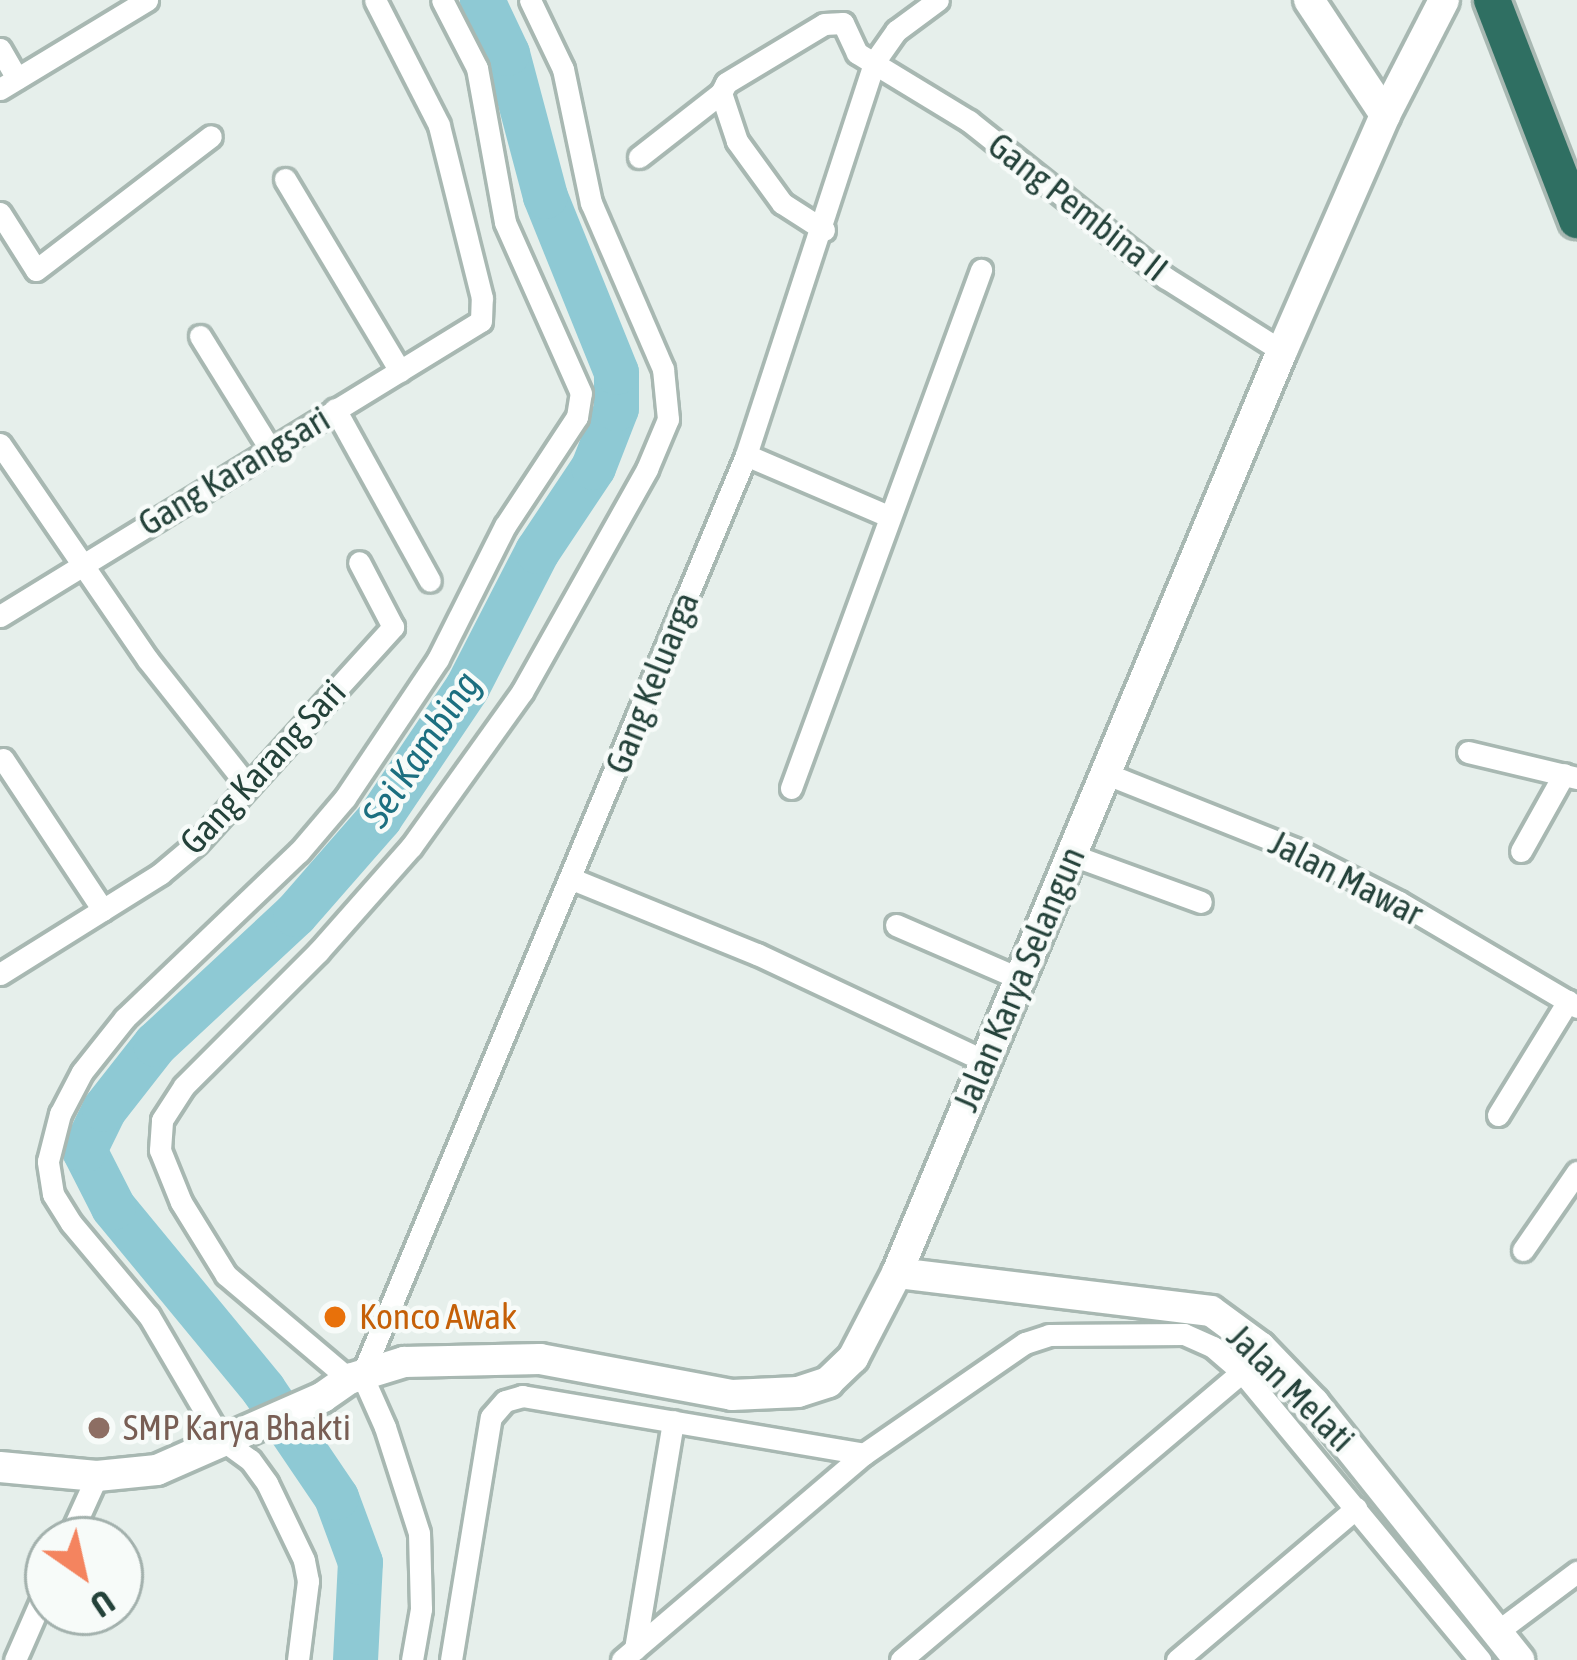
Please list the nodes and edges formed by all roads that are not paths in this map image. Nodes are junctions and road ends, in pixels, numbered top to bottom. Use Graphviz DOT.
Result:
graph roads {
  1 [pos="147,0"];
  2 [pos="375,0"];
  3 [pos="442,0"];
  4 [pos="530,0"];
  5 [pos="938,0"];
  6 [pos="1309,0"];
  7 [pos="1444,0"];
  8 [pos="1492,0"];
  9 [pos="0,49"];
  10 [pos="875,61"];
  11 [pos="8,84"];
  12 [pos="721,93"];
  13 [pos="1385,115"];
  14 [pos="211,136"];
  15 [pos="639,158"];
  16 [pos="285,179"];
  17 [pos="0,213"];
  18 [pos="1577,220"];
  19 [pos="824,230"];
  20 [pos="982,269"];
  21 [pos="200,336"];
  22 [pos="1282,351"];
  23 [pos="400,370"];
  24 [pos="335,409"];
  25 [pos="0,444"];
  26 [pos="270,449"];
  27 [pos="746,455"];
  28 [pos="888,516"];
  29 [pos="358,562"];
  30 [pos="80,564"];
  31 [pos="430,581"];
  32 [pos="0,616"];
  33 [pos="1468,752"];
  34 [pos="3,759"];
  35 [pos="1104,773"];
  36 [pos="1570,777"];
  37 [pos="248,786"];
  38 [pos="791,788"];
  39 [pos="1521,850"];
  40 [pos="1072,855"];
  41 [pos="572,879"];
  42 [pos="1201,902"];
  43 [pos="103,910"];
  44 [pos="896,925"];
  45 [pos="0,974"];
  46 [pos="1021,979"];
  47 [pos="1572,1004"];
  48 [pos="984,1060"];
  49 [pos="1498,1115"];
  50 [pos="1577,1172"];
  51 [pos="1523,1250"];
  52 [pos="897,1274"];
  53 [pos="1242,1372"];
  54 [pos="355,1377"];
  55 [pos="673,1421"];
  56 [pos="225,1436"];
  57 [pos="864,1454"];
  58 [pos="0,1466"];
  59 [pos="97,1476"];
  60 [pos="1356,1508"];
  61 [pos="79,1516"];
  62 [pos="1577,1572"];
  63 [pos="1498,1631"];
  64 [pos="628,1654"];
  65 [pos="1473,1657"];
  66 [pos="298,1660"];
  67 [pos="412,1660"];
  68 [pos="451,1660"];
  69 [pos="901,1660"];
  70 [pos="1177,1660"];
  71 [pos="1519,1660"];
  1 -- 11 [label="street"];
  2 -- 23 [label="street, Gang Karangsari"];
  3 -- 56 [label="street"];
  4 -- 54 [label="street"];
  5 -- 10 [label="street, Gang Keluarga"];
  6 -- 13 [label="main road"];
  7 -- 13 [label="main road, Jalan Karya Selangun"];
  8 -- 18 [label="highway"];
  9 -- 11 [label="street"];
  10 -- 12 [label="street, Gang Pembina II"];
  10 -- 19 [label="street, Gang Keluarga"];
  10 -- 22 [label="street, Gang Pembina II"];
  12 -- 15 [label="street"];
  12 -- 19 [label="street"];
  13 -- 22 [label="main road, Jalan Karya Selangun"];
  14 -- 17 [label="street"];
  16 -- 23 [label="street"];
  19 -- 27 [label="street, Gang Keluarga"];
  20 -- 28 [label="street"];
  21 -- 26 [label="street"];
  22 -- 35 [label="main road, Jalan Karya Selangun"];
  23 -- 24 [label="street, Gang Karangsari"];
  24 -- 26 [label="street, Gang Karangsari"];
  24 -- 31 [label="street"];
  25 -- 30 [label="street"];
  26 -- 30 [label="street, Gang Karangsari"];
  27 -- 28 [label="street"];
  27 -- 41 [label="street, Gang Keluarga"];
  28 -- 38 [label="street"];
  29 -- 37 [label="street, Gang Karang Sari"];
  30 -- 32 [label="street, Gang Karangsari"];
  30 -- 37 [label="street"];
  33 -- 36 [label="street"];
  34 -- 43 [label="street"];
  35 -- 40 [label="main road, Jalan Karya Selangun"];
  35 -- 47 [label="street, Jalan Mawar"];
  36 -- 39 [label="street"];
  37 -- 43 [label="street, Gang Karang Sari"];
  40 -- 42 [label="street"];
  40 -- 46 [label="main road, Jalan Karya Selangun"];
  41 -- 48 [label="street"];
  41 -- 54 [label="street, Gang Keluarga"];
  43 -- 45 [label="street, Gang Karang Sari"];
  44 -- 46 [label="street"];
  46 -- 48 [label="main road, Jalan Karya Selangun"];
  47 -- 49 [label="street"];
  48 -- 52 [label="main road, Jalan Karya Selangun"];
  50 -- 51 [label="street"];
  52 -- 54 [label="main road, Jalan Karya Selangun"];
  52 -- 63 [label="main road, Jalan Melati"];
  53 -- 57 [label="street"];
  53 -- 60 [label="street"];
  53 -- 69 [label="street"];
  54 -- 56 [label="main road, Jalan Karya Selangun"];
  54 -- 67 [label="street"];
  55 -- 57 [label="street"];
  55 -- 64 [label="street"];
  55 -- 68 [label="street"];
  56 -- 59 [label="main road, Jalan Karya Selangun"];
  56 -- 66 [label="street"];
  57 -- 64 [label="street"];
  58 -- 59 [label="main road, Jalan Karya Selangun"];
  59 -- 61 [label="street"];
  60 -- 65 [label="street"];
  60 -- 70 [label="street"];
  62 -- 63 [label="street"];
  63 -- 71 [label="main road, Jalan Melati"];
}
